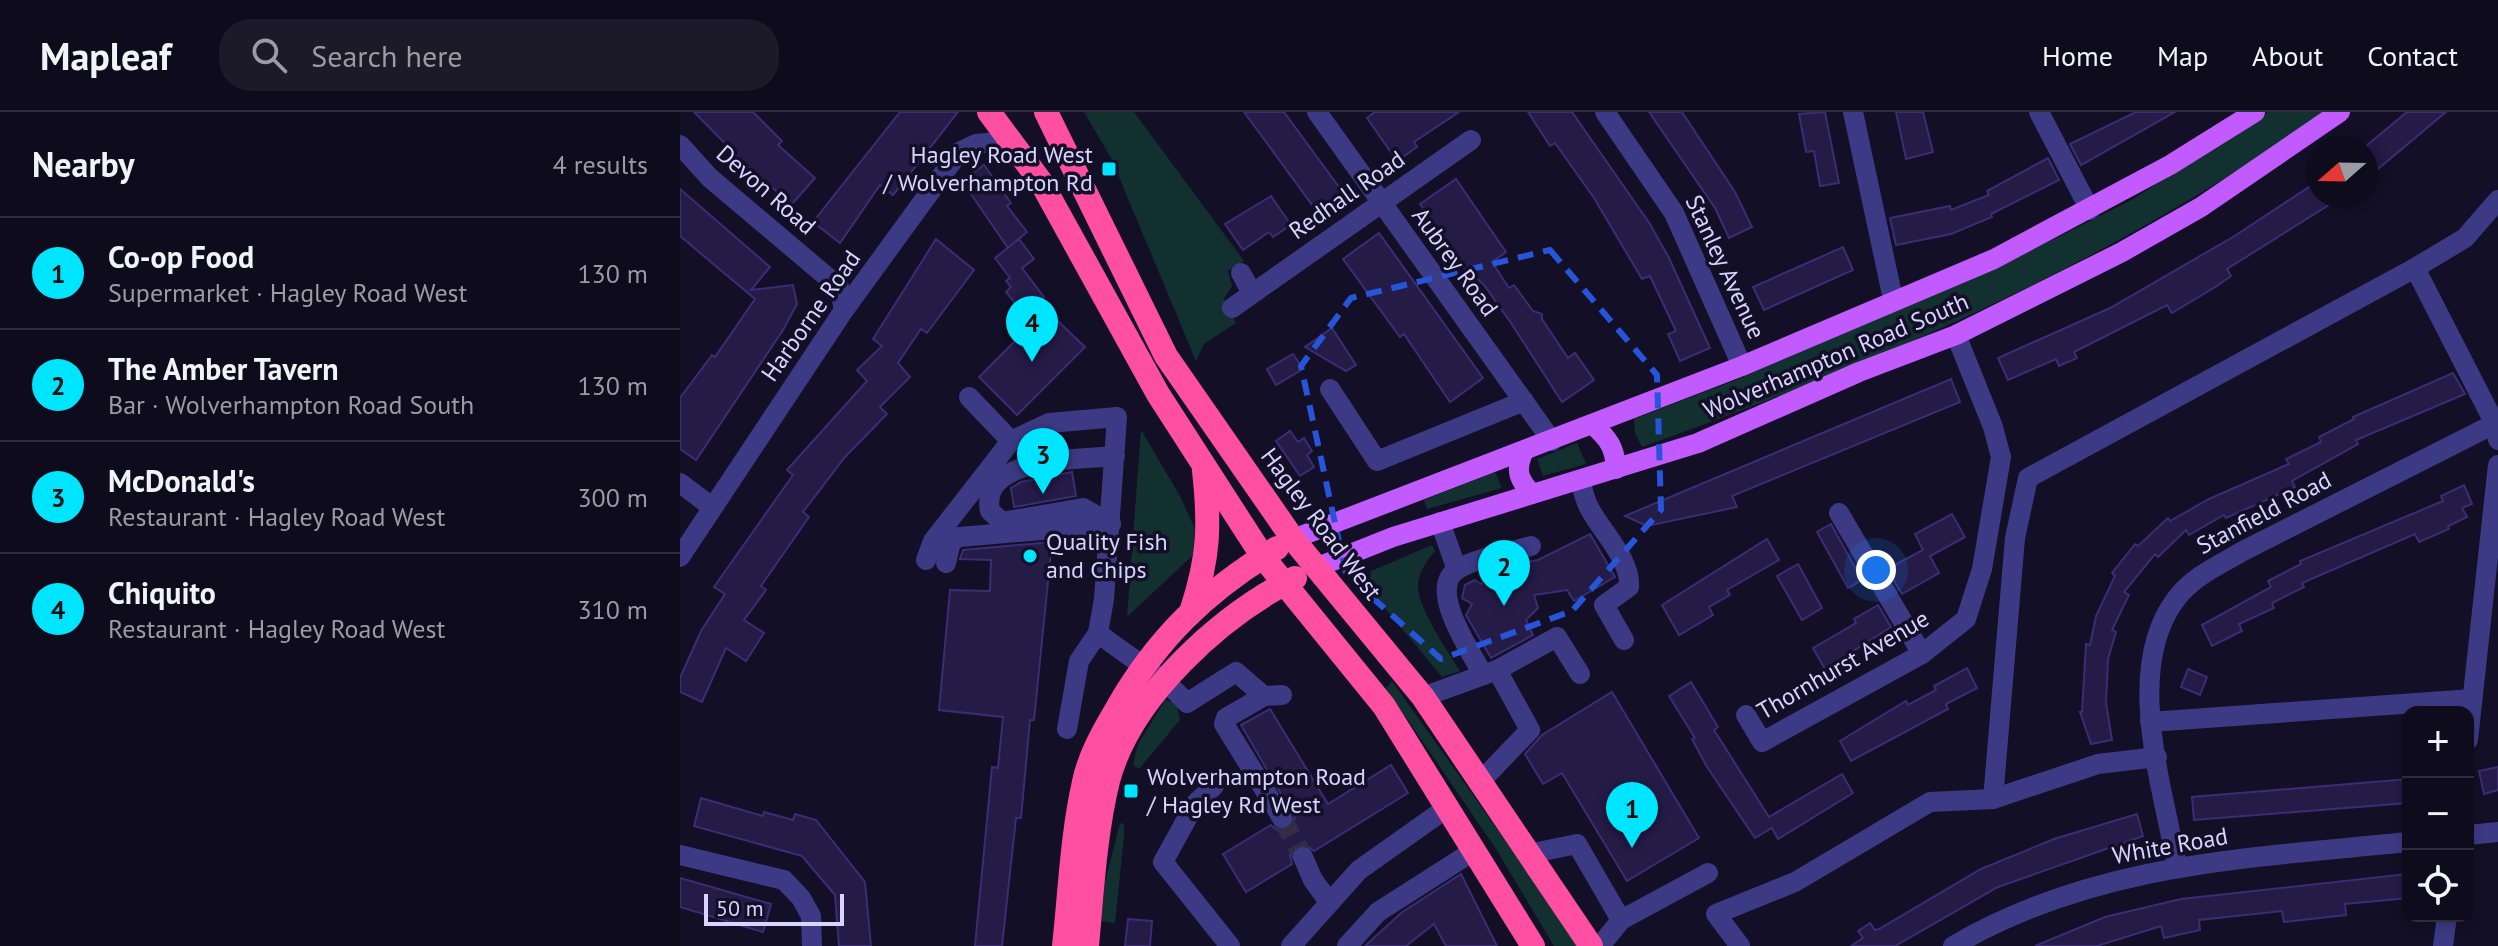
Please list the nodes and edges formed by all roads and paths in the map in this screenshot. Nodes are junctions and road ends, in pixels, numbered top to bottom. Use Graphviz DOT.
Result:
graph roads {
  1 [pos="989,112"];
  2 [pos="1046,112"];
  3 [pos="1317,112"];
  4 [pos="1605,112"];
  5 [pos="1853,112"];
  6 [pos="2039,112"];
  7 [pos="2255,112"];
  8 [pos="2340,112"];
  9 [pos="1471,140"];
  10 [pos="1010,141"];
  11 [pos="680,145"];
  12 [pos="2498,200"];
  13 [pos="1382,204"];
  14 [pos="2090,210"];
  15 [pos="2415,268"];
  16 [pos="1241,273"];
  17 [pos="1252,293"];
  18 [pos="1893,299"];
  19 [pos="1232,308"];
  20 [pos="844,310"];
  21 [pos="1956,335"];
  22 [pos="1742,366"];
  23 [pos="1330,389"];
  24 [pos="969,397"];
  25 [pos="1524,401"];
  26 [pos="1593,425"];
  27 [pos="2497,428"];
  28 [pos="1011,441"];
  29 [pos="1552,441"];
  30 [pos="1523,453"];
  31 [pos="1115,456"];
  32 [pos="1203,463"];
  33 [pos="2498,465"];
  34 [pos="1616,469"];
  35 [pos="1580,480"];
  36 [pos="680,483"];
  37 [pos="1532,494"];
  38 [pos="712,507"];
  39 [pos="1839,513"];
  40 [pos="1440,522"];
  41 [pos="1111,524"];
  42 [pos="1293,539"];
  43 [pos="1531,546"];
  44 [pos="680,557"];
  45 [pos="1263,557"];
  46 [pos="1315,568"];
  47 [pos="1457,570"];
  48 [pos="1284,584"];
  49 [pos="1192,609"];
  50 [pos="1098,633"];
  51 [pos="1624,640"];
  52 [pos="1922,654"];
  53 [pos="1140,667"];
  54 [pos="1490,673"];
  55 [pos="1580,674"];
  56 [pos="1167,680"];
  57 [pos="1423,697"];
  58 [pos="2472,699"];
  59 [pos="2471,706"];
  60 [pos="1746,715"];
  61 [pos="2150,722"];
  62 [pos="1067,729"];
  63 [pos="2157,757"];
  64 [pos="1479,783"];
  65 [pos="1214,786"];
  66 [pos="1993,799"];
  67 [pos="1448,807"];
  68 [pos="1282,818"];
  69 [pos="2498,832"];
  70 [pos="2474,834"];
  71 [pos="2402,843"];
  72 [pos="1475,850"];
  73 [pos="1528,854"];
  74 [pos="680,855"];
  75 [pos="1303,857"];
  76 [pos="2177,866"];
  77 [pos="1708,873"];
  78 [pos="1329,902"];
  79 [pos="1621,920"];
  80 [pos="2446,922"];
  81 [pos="812,946"];
  82 [pos="1064,946"];
  83 [pos="1087,946"];
  84 [pos="1230,946"];
  85 [pos="1291,946"];
  86 [pos="1347,946"];
  87 [pos="1533,946"];
  88 [pos="1591,946"];
  89 [pos="1600,946"];
  90 [pos="1740,946"];
  91 [pos="1953,946"];
  92 [pos="2443,946"];
  1 -- 10 [label="highway"];
  2 -- 42 [label="highway, Hagley Road West"];
  3 -- 13 [label="street, Aubrey Road"];
  4 -- 22 [label="street, Stanley Avenue"];
  5 -- 18 [label="street"];
  6 -- 14 [label="street"];
  7 -- 14 [label="main road, Wolverhampton Road South"];
  8 -- 21 [label="main road, Wolverhampton Road South"];
  9 -- 13 [label="street, Redhall Road"];
  10 -- 20 [label="street, Harborne Road"];
  10 -- 32 [label="highway"];
  11 -- 20 [label="street, Devon Road"];
  12 -- 15 [label="street"];
  13 -- 17 [label="street, Redhall Road"];
  13 -- 25 [label="street, Aubrey Road"];
  14 -- 18 [label="main road, Wolverhampton Road South"];
  15 -- 27 [label="street"];
  15 -- 66 [label="street"];
  16 -- 17 [label="street"];
  17 -- 19 [label="street, Redhall Road"];
  18 -- 22 [label="main road, Wolverhampton Road South"];
  20 -- 38 [label="street, Harborne Road"];
  21 -- 34 [label="main road, Wolverhampton Road South"];
  21 -- 52 [label="street, Thornhurst Avenue"];
  22 -- 26 [label="main road, Wolverhampton Road South"];
  23 -- 25 [label="street"];
  24 -- 28 [label="street"];
  25 -- 29 [label="street, Aubrey Road"];
  26 -- 29 [label="main road, Wolverhampton Road South"];
  26 -- 34 [label="main road"];
  27 -- 61 [label="street, Stanfield Road"];
  28 -- 31 [label="street"];
  28 -- 41 [label="street"];
  29 -- 30 [label="main road, Wolverhampton Road South"];
  30 -- 37 [label="main road"];
  30 -- 42 [label="main road, Wolverhampton Road South"];
  31 -- 41 [label="street"];
  31 -- 41 [label="street"];
  32 -- 45 [label="highway"];
  32 -- 49 [label="highway"];
  33 -- 58 [label="street"];
  34 -- 35 [label="main road, Wolverhampton Road South"];
  35 -- 37 [label="main road, Wolverhampton Road South"];
  35 -- 51 [label="street"];
  36 -- 38 [label="street"];
  37 -- 40 [label="main road, Wolverhampton Road South"];
  38 -- 44 [label="street, Harborne Road"];
  39 -- 52 [label="street"];
  40 -- 46 [label="main road, Wolverhampton Road South"];
  40 -- 47 [label="street"];
  41 -- 50 [label="street"];
  42 -- 45 [label="highway"];
  42 -- 46 [label="highway, Hagley Road West"];
  43 -- 47 [label="street"];
  45 -- 48 [label="highway"];
  45 -- 49 [label="highway"];
  46 -- 48 [label="highway"];
  46 -- 57 [label="highway, Hagley Road West"];
  47 -- 54 [label="street"];
  48 -- 56 [label="highway"];
  48 -- 67 [label="highway"];
  49 -- 53 [label="highway"];
  50 -- 53 [label="street"];
  50 -- 62 [label="street"];
  52 -- 60 [label="street, Thornhurst Avenue"];
  53 -- 56 [label="street"];
  53 -- 82 [label="highway"];
  54 -- 55 [label="street"];
  54 -- 57 [label="street"];
  54 -- 64 [label="street"];
  56 -- 68 [label="street"];
  56 -- 83 [label="highway"];
  57 -- 64 [label="highway, Hagley Road West"];
  58 -- 59 [label="street"];
  58 -- 61 [label="street"];
  61 -- 63 [label="street, Stanfield Road"];
  63 -- 66 [label="street"];
  63 -- 76 [label="street, Stanfield Road"];
  64 -- 73 [label="highway, Hagley Road West"];
  65 -- 84 [label="street"];
  66 -- 90 [label="street"];
  67 -- 72 [label="highway"];
  67 -- 78 [label="street"];
  69 -- 70 [label="street"];
  71 -- 76 [label="street, White Road"];
  72 -- 86 [label="street"];
  72 -- 87 [label="highway"];
  73 -- 79 [label="street"];
  73 -- 88 [label="highway, Hagley Road West"];
  74 -- 81 [label="street"];
  75 -- 78 [label="street"];
  76 -- 91 [label="street, White Road"];
  77 -- 79 [label="street"];
  78 -- 85 [label="street"];
  79 -- 89 [label="street"];
  80 -- 92 [label="street"];
}
